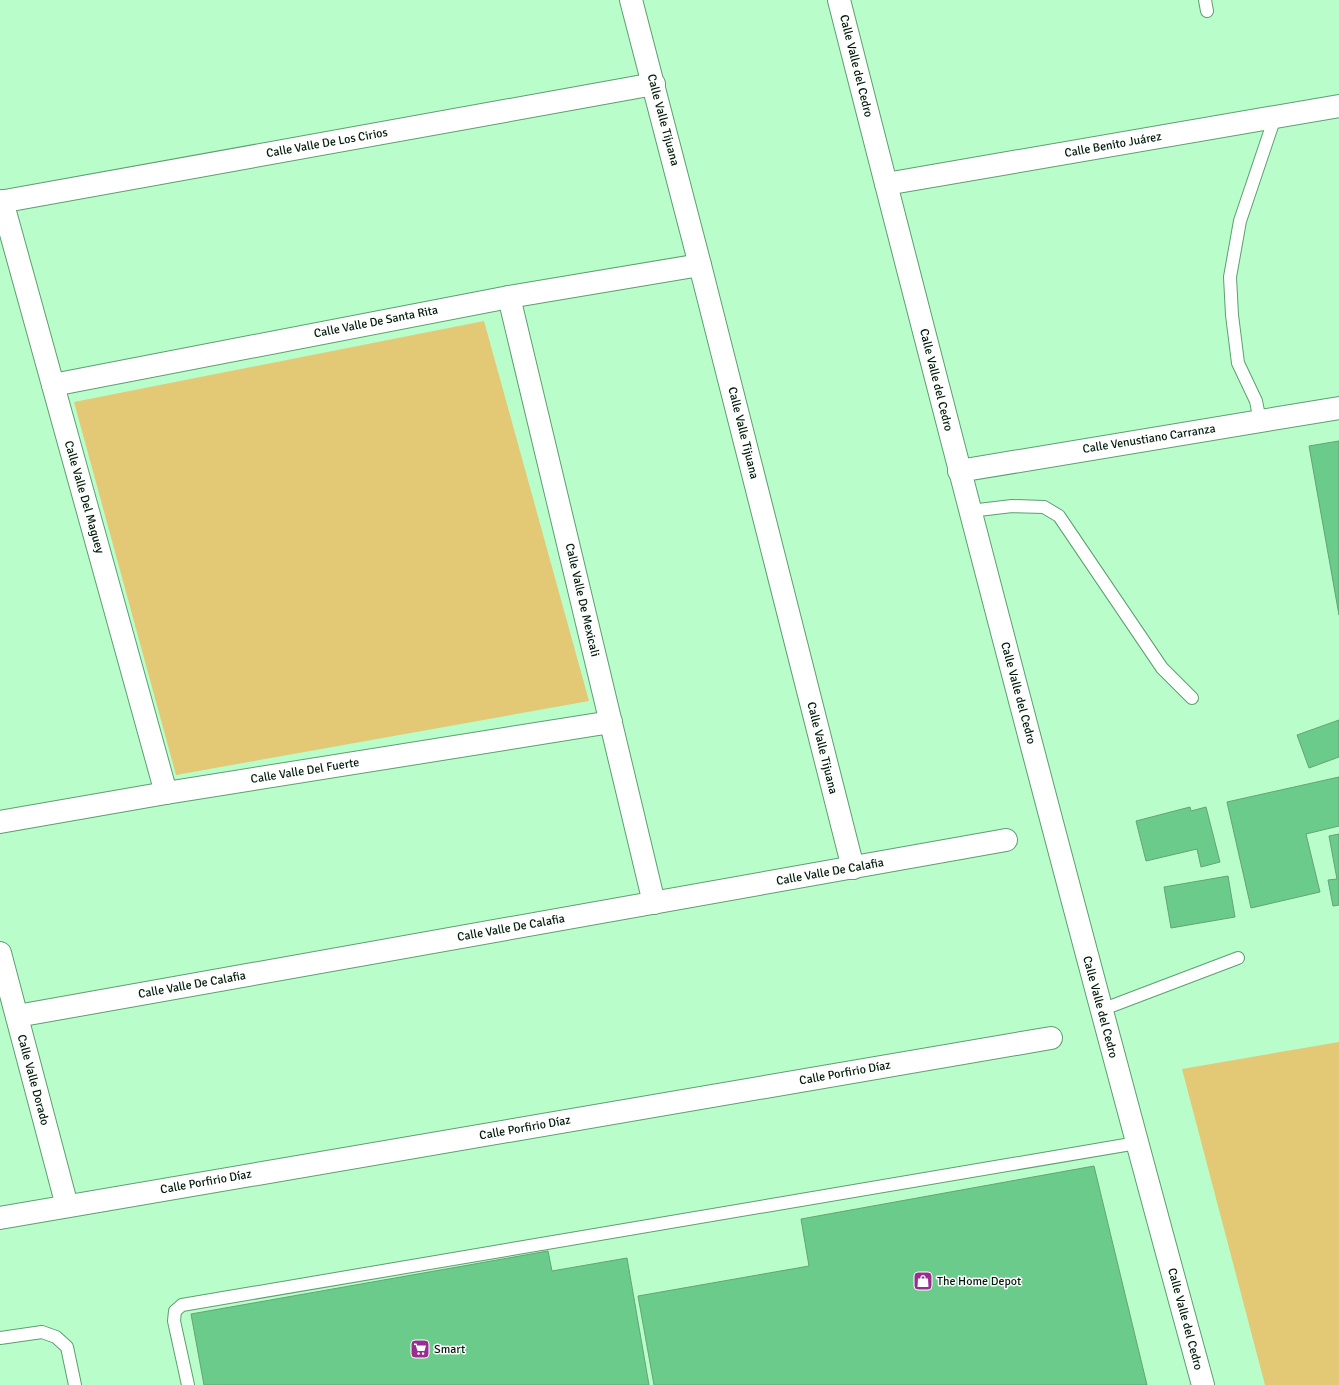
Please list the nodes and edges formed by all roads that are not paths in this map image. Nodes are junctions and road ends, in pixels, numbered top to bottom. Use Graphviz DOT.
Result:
graph roads {
  1 [pos="631,0"];
  2 [pos="839,0"];
  3 [pos="654,84"];
  4 [pos="1339,106"];
  5 [pos="1275,117"];
  6 [pos="886,184"];
  7 [pos="1,201"];
  8 [pos="700,265"];
  9 [pos="509,296"];
  10 [pos="53,385"];
  11 [pos="1339,408"];
  12 [pos="1260,421"];
  13 [pos="959,471"];
  14 [pos="970,511"];
  15 [pos="1192,698"];
  16 [pos="611,722"];
  17 [pos="166,793"];
  18 [pos="0,822"];
  19 [pos="1006,840"];
  20 [pos="853,868"];
  21 [pos="654,903"];
  22 [pos="0,953"];
  23 [pos="1238,958"];
  24 [pos="1101,1010"];
  25 [pos="16,1016"];
  26 [pos="1051,1038"];
  27 [pos="1136,1143"];
  28 [pos="67,1206"];
  29 [pos="0,1218"];
  30 [pos="0,1338"];
  31 [pos="75,1385"];
  32 [pos="188,1385"];
  33 [pos="1203,1385"];
  1 -- 3 [label="street, Calle Valle Tijuana"];
  2 -- 6 [label="street, Calle Valle del Cedro"];
  3 -- 7 [label="street, Calle Valle De Los Cirios"];
  3 -- 8 [label="street, Calle Valle Tijuana"];
  4 -- 5 [label="street, Calle Benito Juárez"];
  5 -- 6 [label="street, Calle Benito Juárez"];
  5 -- 12 [label="lane"];
  6 -- 13 [label="street, Calle Valle del Cedro"];
  7 -- 10 [label="street, Calle Valle Del Maguey"];
  8 -- 9 [label="street, Calle Valle De Santa Rita"];
  8 -- 20 [label="street, Calle Valle Tijuana"];
  9 -- 10 [label="street, Calle Valle De Santa Rita"];
  9 -- 16 [label="street, Calle Valle De Mexicali"];
  10 -- 17 [label="street, Calle Valle Del Maguey"];
  11 -- 12 [label="street, Calle Venustiano Carranza"];
  12 -- 13 [label="street, Calle Venustiano Carranza"];
  13 -- 14 [label="street, Calle Valle del Cedro"];
  14 -- 15 [label="lane"];
  14 -- 24 [label="street, Calle Valle del Cedro"];
  16 -- 17 [label="street, Calle Valle Del Fuerte"];
  16 -- 21 [label="street, Calle Valle De Mexicali"];
  17 -- 18 [label="street, Calle Valle Del Fuerte"];
  19 -- 20 [label="street, Calle Valle De Calafia"];
  20 -- 21 [label="street, Calle Valle De Calafia"];
  21 -- 25 [label="street, Calle Valle De Calafia"];
  22 -- 25 [label="street, Calle Valle Dorado"];
  23 -- 24 [label="lane"];
  24 -- 27 [label="street, Calle Valle del Cedro"];
  25 -- 28 [label="street, Calle Valle Dorado"];
  26 -- 28 [label="street, Calle Porfirio Díaz"];
  27 -- 32 [label="lane"];
  27 -- 33 [label="street, Calle Valle del Cedro"];
  28 -- 29 [label="street, Calle Porfirio Díaz"];
  30 -- 31 [label="lane"];
}
